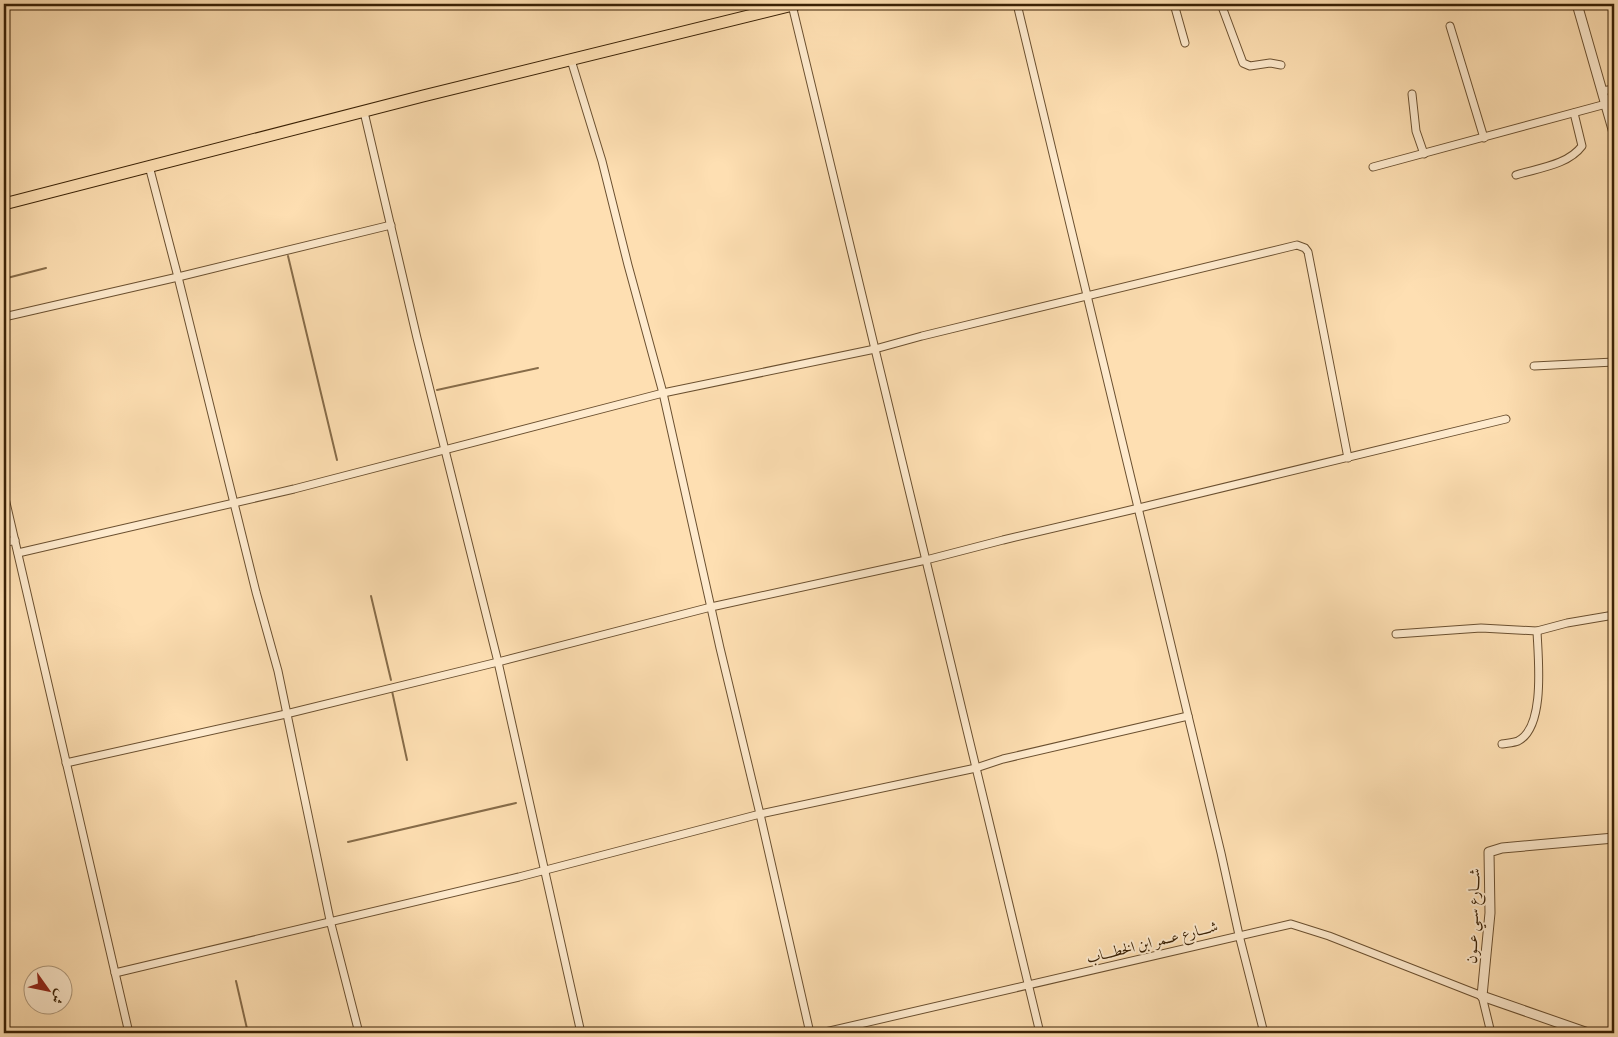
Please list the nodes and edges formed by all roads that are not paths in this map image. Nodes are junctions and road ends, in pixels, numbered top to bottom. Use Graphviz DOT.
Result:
graph roads {
  1 [pos="1017,4"];
  2 [pos="1174,4"];
  3 [pos="1221,4"];
  4 [pos="1577,4"];
  5 [pos="795,5"];
  6 [pos="1450,26"];
  7 [pos="1185,43"];
  8 [pos="571,60"];
  9 [pos="1281,65"];
  10 [pos="1614,89"];
  11 [pos="1602,91"];
  12 [pos="1412,94"];
  13 [pos="1606,104"];
  14 [pos="364,112"];
  15 [pos="1574,113"];
  16 [pos="1614,133"];
  17 [pos="1484,138"];
  18 [pos="1424,154"];
  19 [pos="149,166"];
  20 [pos="1374,167"];
  21 [pos="1516,175"];
  22 [pos="4,204"];
  23 [pos="391,225"];
  24 [pos="178,277"];
  25 [pos="1087,295"];
  26 [pos="4,317"];
  27 [pos="875,349"];
  28 [pos="1614,362"];
  29 [pos="1534,366"];
  30 [pos="662,393"];
  31 [pos="1506,419"];
  32 [pos="444,450"];
  33 [pos="1348,458"];
  34 [pos="4,494"];
  35 [pos="234,502"];
  36 [pos="1139,508"];
  37 [pos="15,540"];
  38 [pos="4,543"];
  39 [pos="18,553"];
  40 [pos="926,560"];
  41 [pos="711,607"];
  42 [pos="1614,615"];
  43 [pos="1537,630"];
  44 [pos="1396,634"];
  45 [pos="498,662"];
  46 [pos="286,714"];
  47 [pos="1188,716"];
  48 [pos="1502,744"];
  49 [pos="66,763"];
  50 [pos="976,768"];
  51 [pos="760,814"];
  52 [pos="1614,838"];
  53 [pos="543,870"];
  54 [pos="330,920"];
  55 [pos="1239,935"];
  56 [pos="115,973"];
  57 [pos="1028,986"];
  58 [pos="1482,996"];
  59 [pos="129,1033"];
  60 [pos="359,1033"];
  61 [pos="581,1033"];
  62 [pos="810,1033"];
  63 [pos="821,1033"];
  64 [pos="1040,1033"];
  65 [pos="1264,1033"];
  66 [pos="1491,1033"];
  67 [pos="1588,1033"];
  1 -- 25 [label="street"];
  2 -- 7 [label="street"];
  3 -- 9 [label="street"];
  4 -- 11 [label="street"];
  5 -- 8 [label="main road"];
  5 -- 27 [label="street"];
  6 -- 17 [label="street"];
  8 -- 14 [label="main road"];
  8 -- 30 [label="street"];
  10 -- 11 [label="street"];
  11 -- 13 [label="street"];
  12 -- 18 [label="street"];
  13 -- 15 [label="street"];
  13 -- 16 [label="street"];
  14 -- 19 [label="main road"];
  14 -- 23 [label="street"];
  15 -- 17 [label="street"];
  15 -- 21 [label="street"];
  17 -- 18 [label="street"];
  18 -- 20 [label="street"];
  19 -- 22 [label="main road"];
  19 -- 24 [label="street"];
  23 -- 24 [label="street"];
  23 -- 32 [label="street"];
  24 -- 26 [label="street"];
  24 -- 35 [label="street"];
  25 -- 27 [label="street"];
  25 -- 33 [label="street"];
  25 -- 36 [label="street"];
  27 -- 30 [label="street"];
  27 -- 40 [label="street"];
  28 -- 29 [label="street"];
  30 -- 32 [label="street"];
  30 -- 41 [label="street"];
  31 -- 33 [label="street"];
  32 -- 35 [label="street"];
  32 -- 45 [label="street"];
  33 -- 36 [label="street"];
  34 -- 37 [label="street"];
  35 -- 39 [label="street"];
  35 -- 46 [label="street"];
  36 -- 40 [label="street"];
  36 -- 47 [label="street"];
  37 -- 38 [label="street"];
  37 -- 39 [label="street"];
  39 -- 49 [label="street"];
  40 -- 41 [label="street"];
  40 -- 50 [label="street"];
  41 -- 45 [label="street"];
  41 -- 51 [label="street"];
  42 -- 43 [label="street"];
  43 -- 44 [label="street"];
  43 -- 48 [label="street"];
  45 -- 46 [label="street"];
  45 -- 53 [label="street"];
  46 -- 49 [label="street"];
  46 -- 54 [label="street"];
  47 -- 50 [label="street"];
  47 -- 55 [label="street"];
  49 -- 56 [label="street"];
  50 -- 51 [label="street"];
  50 -- 57 [label="street"];
  51 -- 53 [label="street"];
  51 -- 62 [label="street"];
  52 -- 58 [label="street, شــــارع ســي عـــون"];
  53 -- 54 [label="street"];
  53 -- 61 [label="street"];
  54 -- 56 [label="street"];
  54 -- 60 [label="street"];
  55 -- 57 [label="street, شــــارع عــمر ابن الخطــــاب"];
  55 -- 58 [label="street, شــــارع عــمر ابن الخطــــاب"];
  55 -- 65 [label="street"];
  56 -- 59 [label="street"];
  57 -- 63 [label="street, شــــارع عــمر ابن الخطــــاب"];
  57 -- 64 [label="street"];
  58 -- 66 [label="street"];
  58 -- 67 [label="street"];
}
